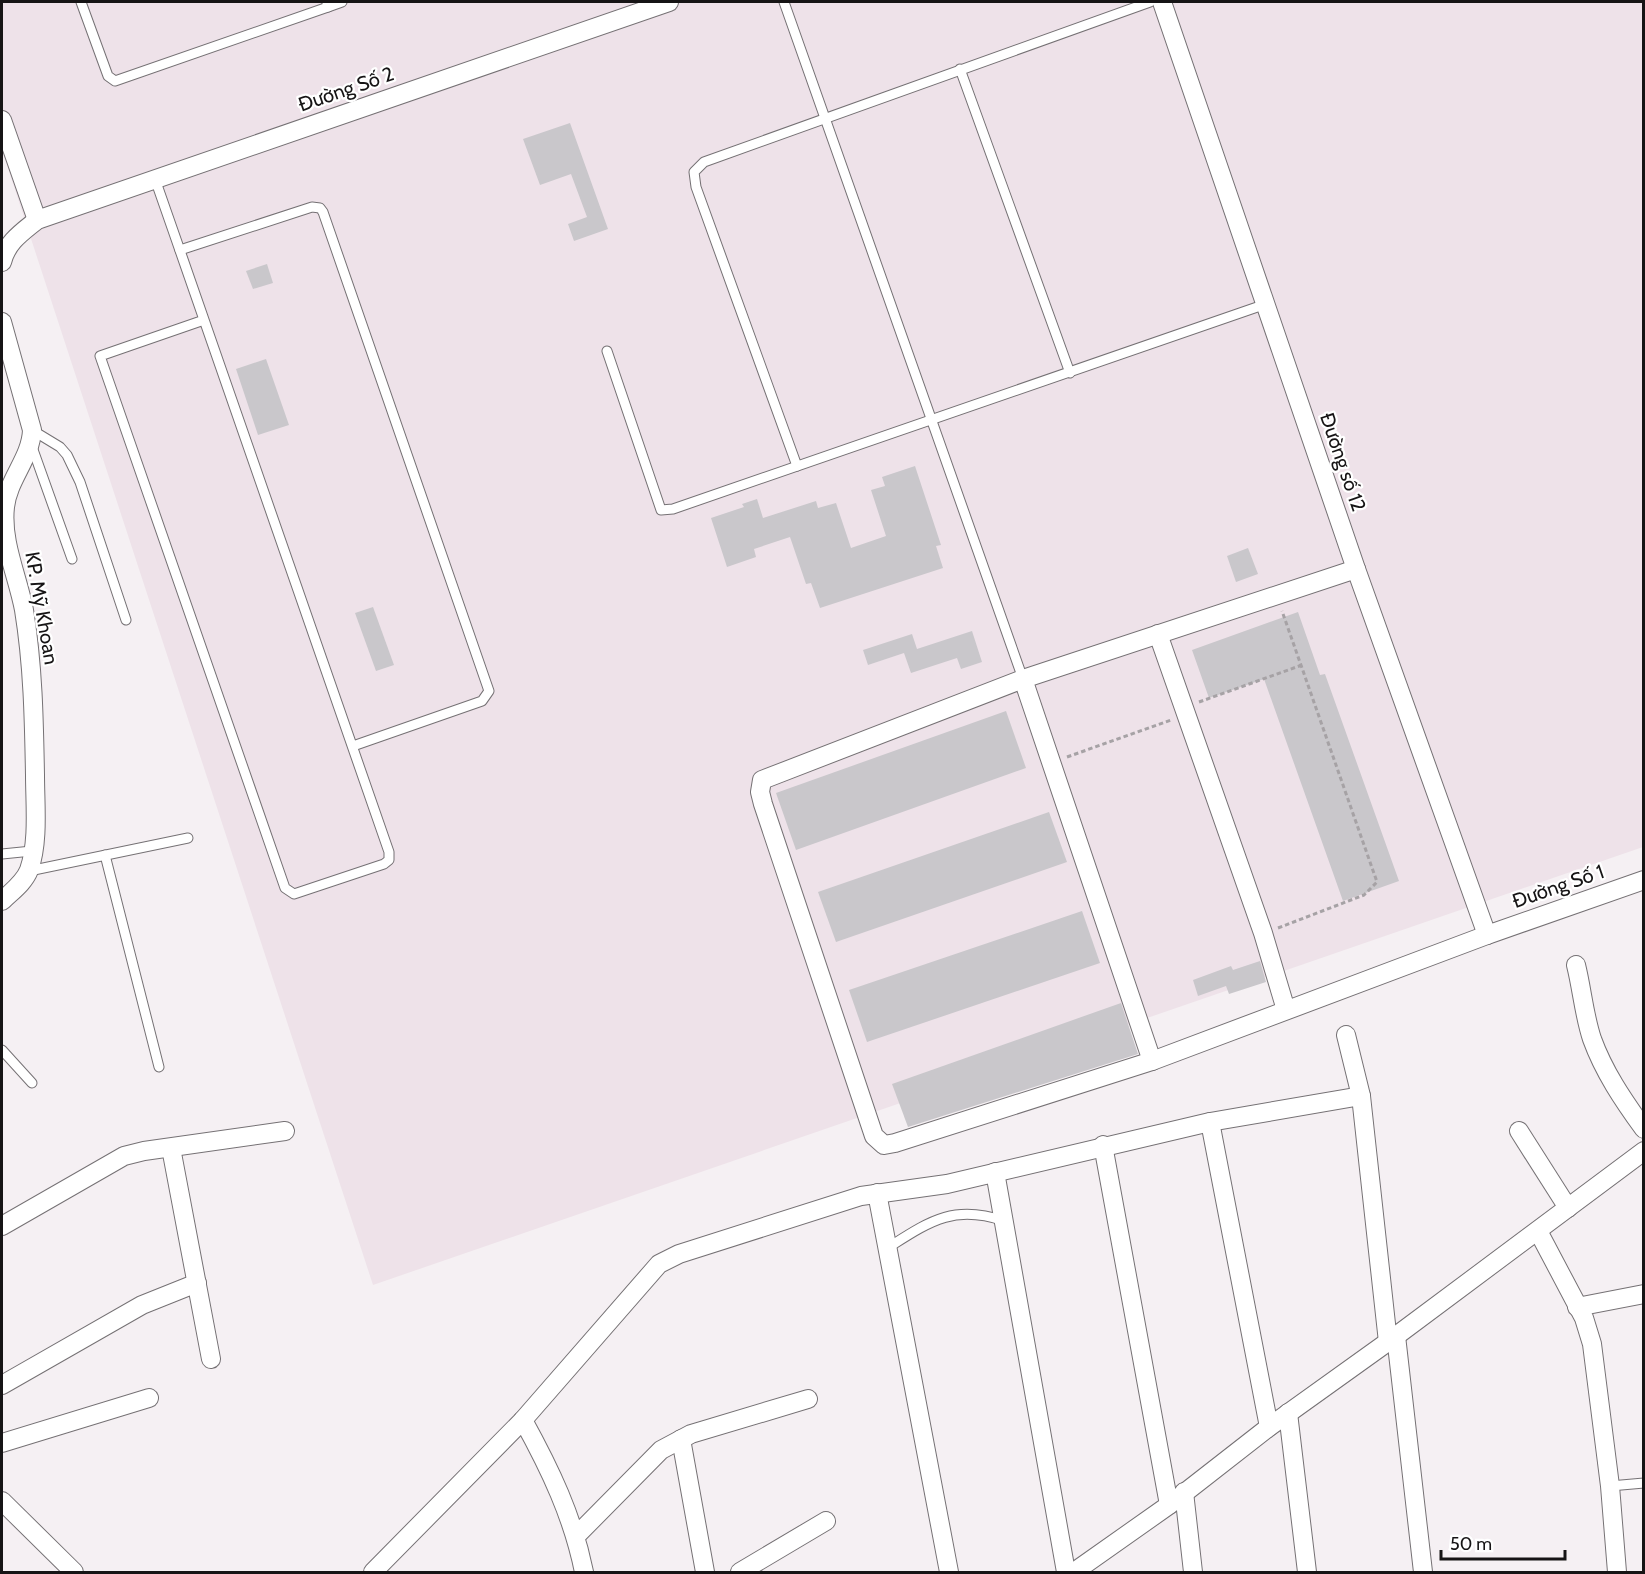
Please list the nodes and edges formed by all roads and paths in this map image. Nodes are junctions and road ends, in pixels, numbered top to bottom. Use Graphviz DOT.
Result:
graph roads {
  1 [pos="81,2"];
  2 [pos="342,2"];
  3 [pos="669,2"];
  4 [pos="784,2"];
  5 [pos="1150,2"];
  6 [pos="1162,2"];
  7 [pos="327,4"];
  8 [pos="960,69"];
  9 [pos="825,119"];
  10 [pos="2,120"];
  11 [pos="155,179"];
  12 [pos="37,220"];
  13 [pos="180,250"];
  14 [pos="3,254"];
  15 [pos="1266,304"];
  16 [pos="204,320"];
  17 [pos="2,322"];
  18 [pos="607,351"];
  19 [pos="1070,373"];
  20 [pos="932,419"];
  21 [pos="31,437"];
  22 [pos="797,466"];
  23 [pos="4,537"];
  24 [pos="72,559"];
  25 [pos="1356,568"];
  26 [pos="1276,595"];
  27 [pos="126,620"];
  28 [pos="1158,634"];
  29 [pos="1302,665"];
  30 [pos="1023,679"];
  31 [pos="1185,711"];
  32 [pos="353,746"];
  33 [pos="1051,762"];
  34 [pos="188,838"];
  35 [pos="32,851"];
  36 [pos="2,854"];
  37 [pos="105,855"];
  38 [pos="29,871"];
  39 [pos="1644,880"];
  40 [pos="2,901"];
  41 [pos="1263,933"];
  42 [pos="1487,935"];
  43 [pos="1576,965"];
  44 [pos="1286,1010"];
  45 [pos="1346,1035"];
  46 [pos="2,1050"];
  47 [pos="1152,1061"];
  48 [pos="159,1067"];
  49 [pos="32,1083"];
  50 [pos="1361,1096"];
  51 [pos="1210,1122"];
  52 [pos="1644,1129"];
  53 [pos="285,1131"];
  54 [pos="1519,1131"];
  55 [pos="1103,1145"];
  56 [pos="171,1148"];
  57 [pos="1644,1151"];
  58 [pos="995,1172"];
  59 [pos="877,1193"];
  60 [pos="1568,1208"];
  61 [pos="1004,1221"];
  62 [pos="2,1226"];
  63 [pos="1538,1231"];
  64 [pos="889,1247"];
  65 [pos="197,1283"];
  66 [pos="1644,1294"];
  67 [pos="1577,1307"];
  68 [pos="1392,1339"];
  69 [pos="211,1359"];
  70 [pos="2,1385"];
  71 [pos="149,1398"];
  72 [pos="808,1399"];
  73 [pos="1288,1413"];
  74 [pos="523,1420"];
  75 [pos="1269,1427"];
  76 [pos="681,1439"];
  77 [pos="2,1443"];
  78 [pos="1644,1482"];
  79 [pos="1610,1486"];
  80 [pos="1185,1492"];
  81 [pos="2,1501"];
  82 [pos="1169,1505"];
  83 [pos="826,1521"];
  84 [pos="577,1535"];
  85 [pos="74,1572"];
  86 [pos="372,1572"];
  87 [pos="584,1572"];
  88 [pos="705,1572"];
  89 [pos="740,1572"];
  90 [pos="949,1572"];
  91 [pos="1066,1572"];
  92 [pos="1074,1572"];
  93 [pos="1193,1572"];
  94 [pos="1307,1572"];
  95 [pos="1423,1572"];
  96 [pos="1617,1572"];
  1 -- 7 [label="lane"];
  2 -- 7 [label="lane"];
  3 -- 11 [label="street, Đường Số 2"];
  4 -- 9 [label="lane"];
  5 -- 8 [label="lane"];
  6 -- 15 [label="street, Đường số 12"];
  8 -- 9 [label="lane"];
  8 -- 19 [label="lane"];
  9 -- 20 [label="lane"];
  9 -- 22 [label="lane"];
  10 -- 12 [label="street"];
  11 -- 12 [label="street, Đường Số 2"];
  11 -- 13 [label="lane"];
  12 -- 14 [label="street"];
  13 -- 16 [label="lane"];
  13 -- 32 [label="lane"];
  15 -- 19 [label="lane"];
  15 -- 25 [label="street, Đường số 12"];
  16 -- 32 [label="lane"];
  16 -- 32 [label="lane"];
  17 -- 21 [label="street"];
  18 -- 22 [label="lane"];
  19 -- 20 [label="lane"];
  20 -- 22 [label="lane"];
  20 -- 30 [label="lane"];
  21 -- 23 [label="street, KP. Mỹ Khoan"];
  21 -- 24 [label="lane"];
  21 -- 27 [label="lane"];
  23 -- 35 [label="street, KP. Mỹ Khoan"];
  25 -- 26 [label="street"];
  25 -- 42 [label="street, Đường số 12"];
  26 -- 28 [label="street"];
  26 -- 29 [label="path"];
  28 -- 30 [label="street"];
  28 -- 31 [label="street"];
  29 -- 31 [label="path"];
  29 -- 41 [label="path"];
  30 -- 33 [label="street"];
  30 -- 47 [label="street, Đường Số 1"];
  31 -- 33 [label="path"];
  31 -- 41 [label="street"];
  33 -- 47 [label="street"];
  34 -- 37 [label="lane"];
  35 -- 36 [label="lane"];
  35 -- 38 [label="street, KP. Mỹ Khoan"];
  37 -- 38 [label="lane"];
  37 -- 48 [label="lane"];
  38 -- 40 [label="street"];
  39 -- 42 [label="street, Đường Số 1"];
  41 -- 44 [label="street"];
  42 -- 44 [label="street, Đường Số 1"];
  43 -- 52 [label="street"];
  44 -- 47 [label="street, Đường Số 1"];
  45 -- 50 [label="street"];
  46 -- 49 [label="lane"];
  50 -- 51 [label="street"];
  50 -- 68 [label="street"];
  51 -- 55 [label="street"];
  51 -- 75 [label="street"];
  53 -- 56 [label="street"];
  54 -- 60 [label="street"];
  55 -- 58 [label="street"];
  55 -- 82 [label="street"];
  56 -- 62 [label="street"];
  56 -- 65 [label="street"];
  57 -- 60 [label="street"];
  58 -- 59 [label="street"];
  58 -- 61 [label="street"];
  59 -- 64 [label="street"];
  59 -- 74 [label="street"];
  60 -- 63 [label="street"];
  61 -- 64 [label="lane"];
  61 -- 91 [label="street"];
  63 -- 67 [label="street"];
  63 -- 68 [label="street"];
  64 -- 90 [label="street"];
  65 -- 69 [label="street"];
  65 -- 70 [label="street"];
  66 -- 67 [label="street"];
  67 -- 79 [label="street"];
  68 -- 73 [label="street"];
  68 -- 95 [label="street"];
  71 -- 77 [label="street"];
  72 -- 76 [label="street"];
  73 -- 75 [label="street"];
  73 -- 94 [label="street"];
  74 -- 84 [label="street"];
  74 -- 86 [label="street"];
  75 -- 80 [label="street"];
  76 -- 84 [label="street"];
  76 -- 88 [label="street"];
  78 -- 79 [label="lane"];
  79 -- 96 [label="street"];
  80 -- 82 [label="street"];
  80 -- 93 [label="street"];
  81 -- 85 [label="street"];
  82 -- 92 [label="street"];
  83 -- 89 [label="street"];
  84 -- 87 [label="street"];
}
